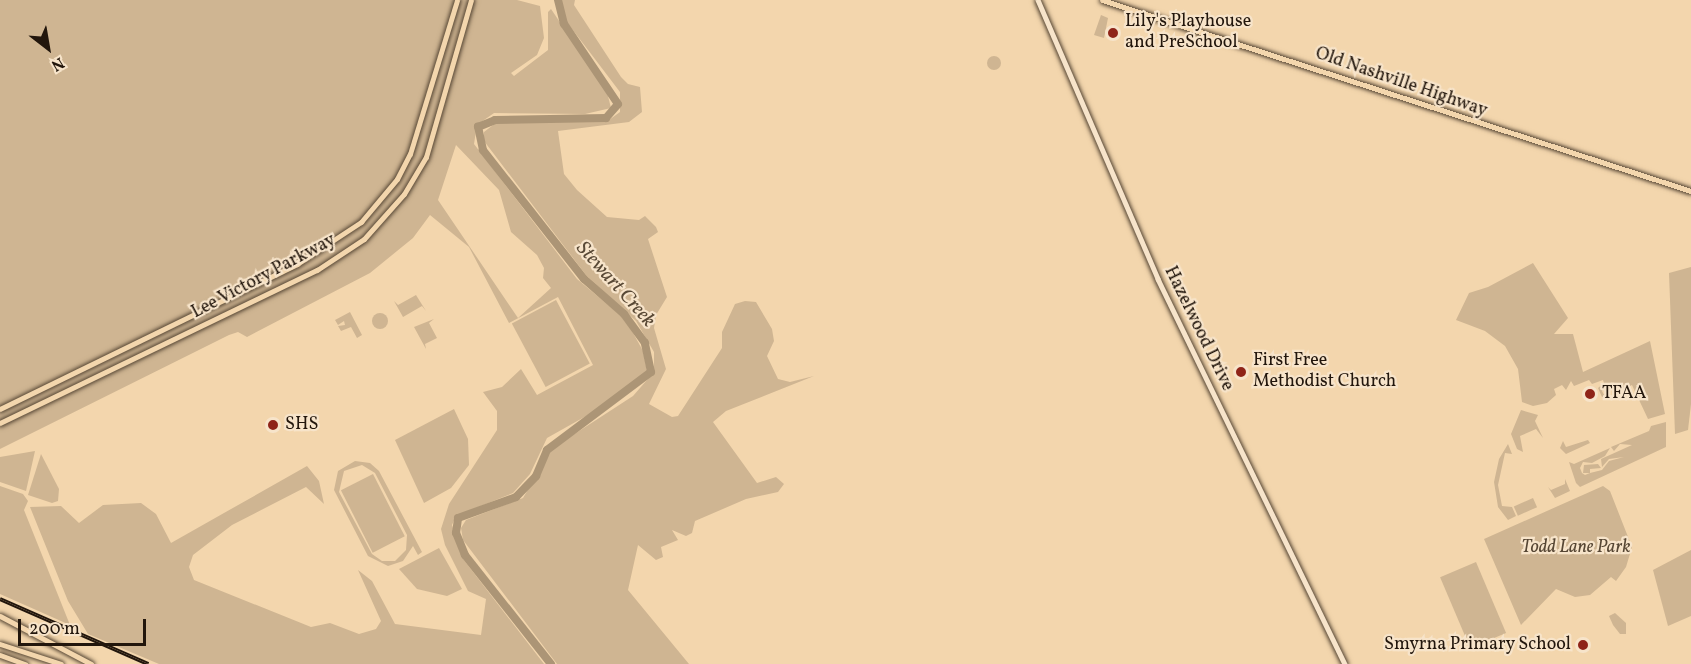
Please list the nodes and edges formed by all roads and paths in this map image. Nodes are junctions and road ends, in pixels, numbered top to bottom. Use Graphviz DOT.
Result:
graph roads {
  1 [pos="457,0"];
  2 [pos="471,0"];
  3 [pos="1038,0"];
  4 [pos="1102,0"];
  5 [pos="1691,191"];
  6 [pos="0,409"];
  7 [pos="0,423"];
  8 [pos="0,616"];
  9 [pos="2,645"];
  10 [pos="2,656"];
  11 [pos="25,664"];
  12 [pos="61,664"];
  13 [pos="91,664"];
  14 [pos="1345,664"];
  1 -- 6 [label="main road, Lee Victory Parkway"];
  2 -- 7 [label="main road, Lee Victory Parkway"];
  3 -- 14 [label="street, Hazelwood Drive"];
  4 -- 5 [label="main road, Old Nashville Highway"];
  8 -- 13 [label="main road"];
  9 -- 12 [label="main road"];
  10 -- 11 [label="main road"];
}
